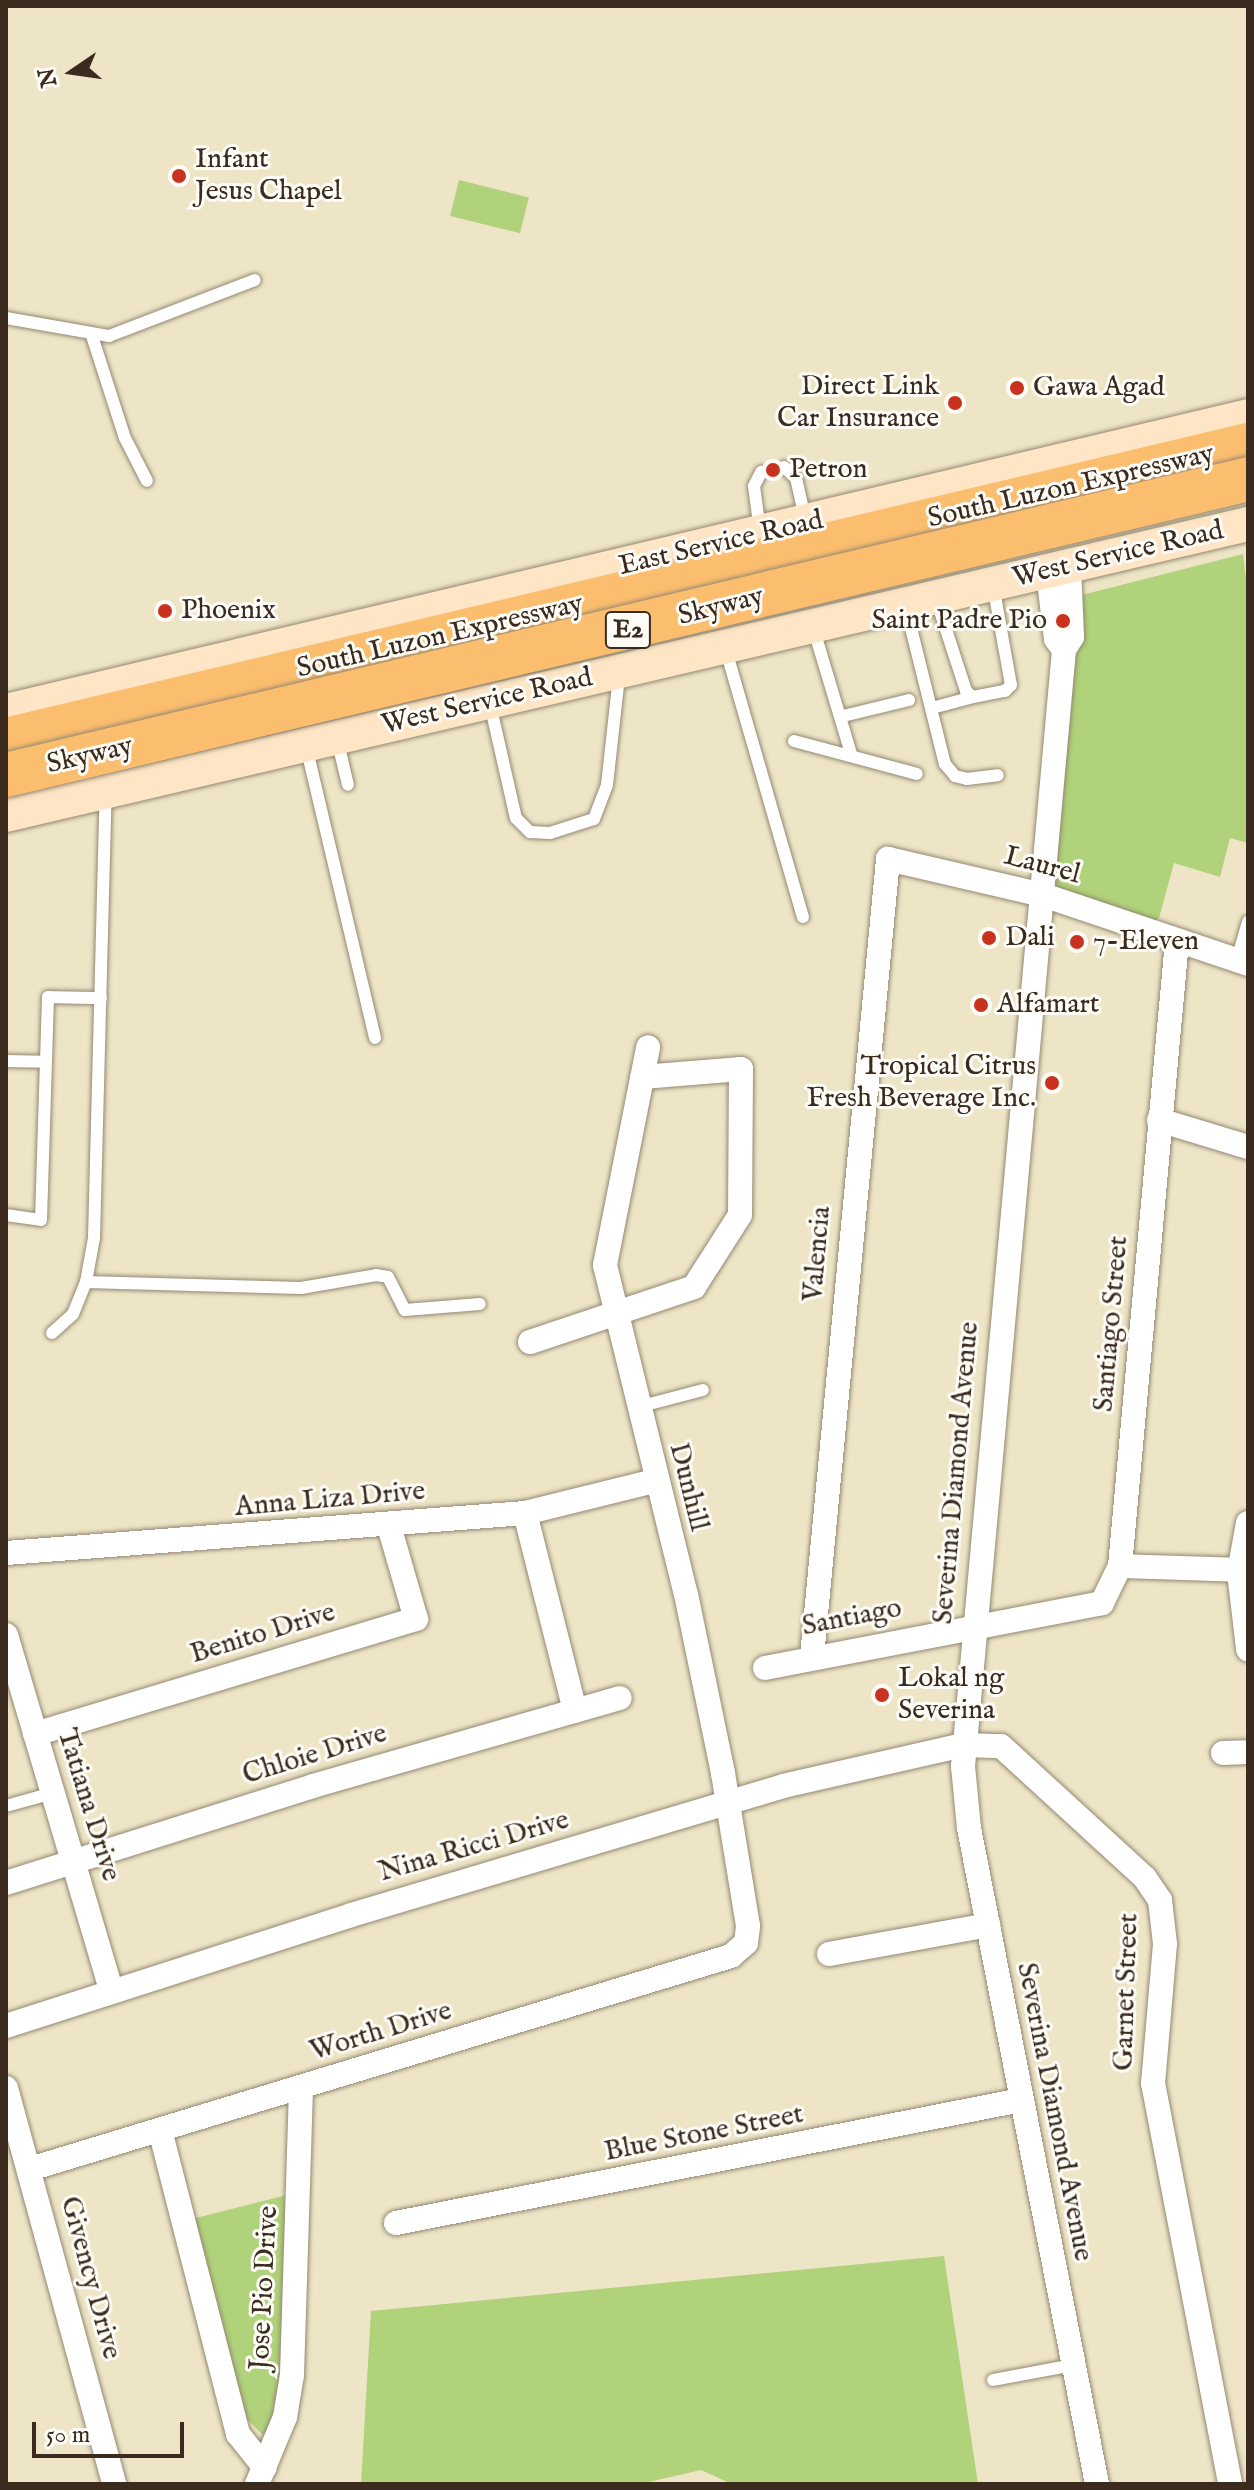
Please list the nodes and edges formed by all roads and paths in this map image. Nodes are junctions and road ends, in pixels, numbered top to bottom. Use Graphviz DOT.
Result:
graph roads {
  1 [pos="255,280"];
  2 [pos="6,318"];
  3 [pos="92,336"];
  4 [pos="1248,416"];
  5 [pos="1248,445"];
  6 [pos="1248,456"];
  7 [pos="784,467"];
  8 [pos="761,472"];
  9 [pos="1248,479"];
  10 [pos="147,481"];
  11 [pos="1248,499"];
  12 [pos="807,524"];
  13 [pos="1248,524"];
  14 [pos="761,535"];
  15 [pos="1058,569"];
  16 [pos="993,584"];
  17 [pos="920,602"];
  18 [pos="519,619"];
  19 [pos="813,626"];
  20 [pos="725,647"];
  21 [pos="530,669"];
  22 [pos="619,671"];
  23 [pos="973,697"];
  24 [pos="909,700"];
  25 [pos="490,701"];
  26 [pos="932,708"];
  27 [pos="6,711"];
  28 [pos="843,716"];
  29 [pos="6,740"];
  30 [pos="321,740"];
  31 [pos="794,741"];
  32 [pos="6,751"];
  33 [pos="851,754"];
  34 [pos="917,774"];
  35 [pos="6,775"];
  36 [pos="998,775"];
  37 [pos="348,785"];
  38 [pos="6,792"];
  39 [pos="106,792"];
  40 [pos="6,815"];
  41 [pos="888,859"];
  42 [pos="1043,895"];
  43 [pos="803,917"];
  44 [pos="1248,922"];
  45 [pos="1177,941"];
  46 [pos="1242,962"];
  47 [pos="101,998"];
  48 [pos="375,1038"];
  49 [pos="648,1047"];
  50 [pos="6,1061"];
  51 [pos="45,1062"];
  52 [pos="642,1077"];
  53 [pos="1159,1120"];
  54 [pos="1248,1147"];
  55 [pos="6,1215"];
  56 [pos="86,1282"];
  57 [pos="480,1304"];
  58 [pos="616,1314"];
  59 [pos="52,1333"];
  60 [pos="530,1342"];
  61 [pos="703,1390"];
  62 [pos="638,1407"];
  63 [pos="654,1481"];
  64 [pos="525,1513"];
  65 [pos="1248,1523"];
  66 [pos="389,1526"];
  67 [pos="6,1553"];
  68 [pos="1120,1566"];
  69 [pos="1244,1571"];
  70 [pos="998,1620"];
  71 [pos="972,1625"];
  72 [pos="6,1635"];
  73 [pos="1248,1648"];
  74 [pos="812,1656"];
  75 [pos="765,1668"];
  76 [pos="620,1698"];
  77 [pos="575,1711"];
  78 [pos="35,1734"];
  79 [pos="964,1745"];
  80 [pos="1248,1752"];
  81 [pos="1223,1753"];
  82 [pos="53,1793"];
  83 [pos="727,1804"];
  84 [pos="6,1806"];
  85 [pos="74,1861"];
  86 [pos="6,1883"];
  87 [pos="988,1925"];
  88 [pos="746,1943"];
  89 [pos="829,1954"];
  90 [pos="112,1992"];
  91 [pos="6,2026"];
  92 [pos="6,2088"];
  93 [pos="301,2088"];
  94 [pos="1021,2100"];
  95 [pos="160,2130"];
  96 [pos="30,2169"];
  97 [pos="396,2223"];
  98 [pos="1073,2365"];
  99 [pos="993,2380"];
  100 [pos="261,2476"];
  101 [pos="114,2484"];
  102 [pos="1097,2484"];
  103 [pos="1230,2484"];
  1 -- 3 [label="lane"];
  2 -- 3 [label="lane"];
  3 -- 10 [label="lane"];
  4 -- 12 [label="main road, East Service Road"];
  5 -- 18 [label="highway, South Luzon Expressway / E2"];
  6 -- 32 [label="highway, Skyway / E2"];
  7 -- 12 [label="lane"];
  8 -- 14 [label="lane"];
  9 -- 35 [label="highway, Skyway / E2, bridge"];
  11 -- 21 [label="highway, South Luzon Expressway / E2"];
  12 -- 14 [label="main road, East Service Road"];
  13 -- 15 [label="main road, West Service Road"];
  14 -- 27 [label="main road, East Service Road"];
  15 -- 16 [label="main road, West Service Road"];
  15 -- 42 [label="street, Severina Diamond Avenue"];
  16 -- 17 [label="main road, West Service Road"];
  16 -- 23 [label="lane"];
  17 -- 19 [label="main road, West Service Road"];
  17 -- 23 [label="lane"];
  17 -- 26 [label="lane"];
  18 -- 21 [label="lane"];
  18 -- 29 [label="highway, South Luzon Expressway / E2"];
  19 -- 20 [label="main road, West Service Road"];
  19 -- 28 [label="lane"];
  20 -- 22 [label="main road, West Service Road"];
  20 -- 43 [label="lane"];
  21 -- 38 [label="highway, South Luzon Expressway / E2"];
  22 -- 25 [label="main road, West Service Road"];
  22 -- 25 [label="lane"];
  23 -- 26 [label="lane"];
  24 -- 28 [label="lane"];
  25 -- 30 [label="main road, West Service Road"];
  26 -- 36 [label="lane"];
  28 -- 33 [label="lane"];
  30 -- 37 [label="lane"];
  30 -- 39 [label="main road, West Service Road"];
  30 -- 48 [label="lane"];
  31 -- 33 [label="lane"];
  33 -- 34 [label="lane"];
  39 -- 40 [label="main road, West Service Road"];
  39 -- 47 [label="lane"];
  41 -- 42 [label="street, Laurel"];
  41 -- 74 [label="street, Valencia"];
  42 -- 45 [label="street, Laurel"];
  42 -- 71 [label="street, Severina Diamond Avenue"];
  44 -- 46 [label="lane"];
  45 -- 46 [label="street, Laurel"];
  45 -- 53 [label="street, Santiago Street"];
  47 -- 51 [label="lane"];
  47 -- 56 [label="lane"];
  49 -- 52 [label="street, Dunhill"];
  50 -- 51 [label="lane"];
  51 -- 55 [label="lane"];
  52 -- 58 [label="street, Dunhill"];
  52 -- 58 [label="street"];
  53 -- 54 [label="street"];
  53 -- 68 [label="street, Santiago Street"];
  56 -- 57 [label="lane"];
  56 -- 59 [label="lane"];
  58 -- 60 [label="street"];
  58 -- 62 [label="street, Dunhill"];
  61 -- 62 [label="lane"];
  62 -- 63 [label="street, Dunhill"];
  63 -- 64 [label="street, Anna Liza Drive"];
  63 -- 83 [label="street, Dunhill"];
  64 -- 66 [label="street, Anna Liza Drive"];
  64 -- 77 [label="street"];
  65 -- 69 [label="street"];
  66 -- 67 [label="street, Anna Liza Drive"];
  66 -- 78 [label="street, Benito Drive"];
  68 -- 69 [label="street"];
  68 -- 70 [label="street, Santiago Street"];
  69 -- 73 [label="street"];
  70 -- 71 [label="street, Santiago"];
  71 -- 74 [label="street, Santiago"];
  71 -- 79 [label="street, Severina Diamond Avenue"];
  72 -- 78 [label="street, Tatiana Drive"];
  74 -- 75 [label="street, Santiago"];
  76 -- 77 [label="street, Chloie Drive"];
  77 -- 85 [label="street, Chloie Drive"];
  78 -- 82 [label="street, Tatiana Drive"];
  79 -- 83 [label="street, Nina Ricci Drive"];
  79 -- 87 [label="street, Severina Diamond Avenue"];
  79 -- 103 [label="street, Garnet Street"];
  80 -- 81 [label="street"];
  82 -- 84 [label="lane"];
  82 -- 85 [label="street, Tatiana Drive"];
  83 -- 88 [label="street, Dunhill"];
  83 -- 90 [label="street, Nina Ricci Drive"];
  85 -- 86 [label="street, Chloie Drive"];
  85 -- 90 [label="street, Tatiana Drive"];
  87 -- 89 [label="street"];
  87 -- 94 [label="street, Severina Diamond Avenue"];
  88 -- 93 [label="street, Worth Drive"];
  90 -- 91 [label="street, Nina Ricci Drive"];
  92 -- 96 [label="street, Givency Drive"];
  93 -- 95 [label="street, Worth Drive"];
  93 -- 100 [label="street, Jose Pio Drive"];
  94 -- 97 [label="street, Blue Stone Street"];
  94 -- 98 [label="street, Severina Diamond Avenue"];
  95 -- 96 [label="street, Worth Drive"];
  95 -- 100 [label="street"];
  96 -- 101 [label="street, Givency Drive"];
  98 -- 99 [label="lane"];
  98 -- 102 [label="street, Severina Diamond Avenue"];
}
